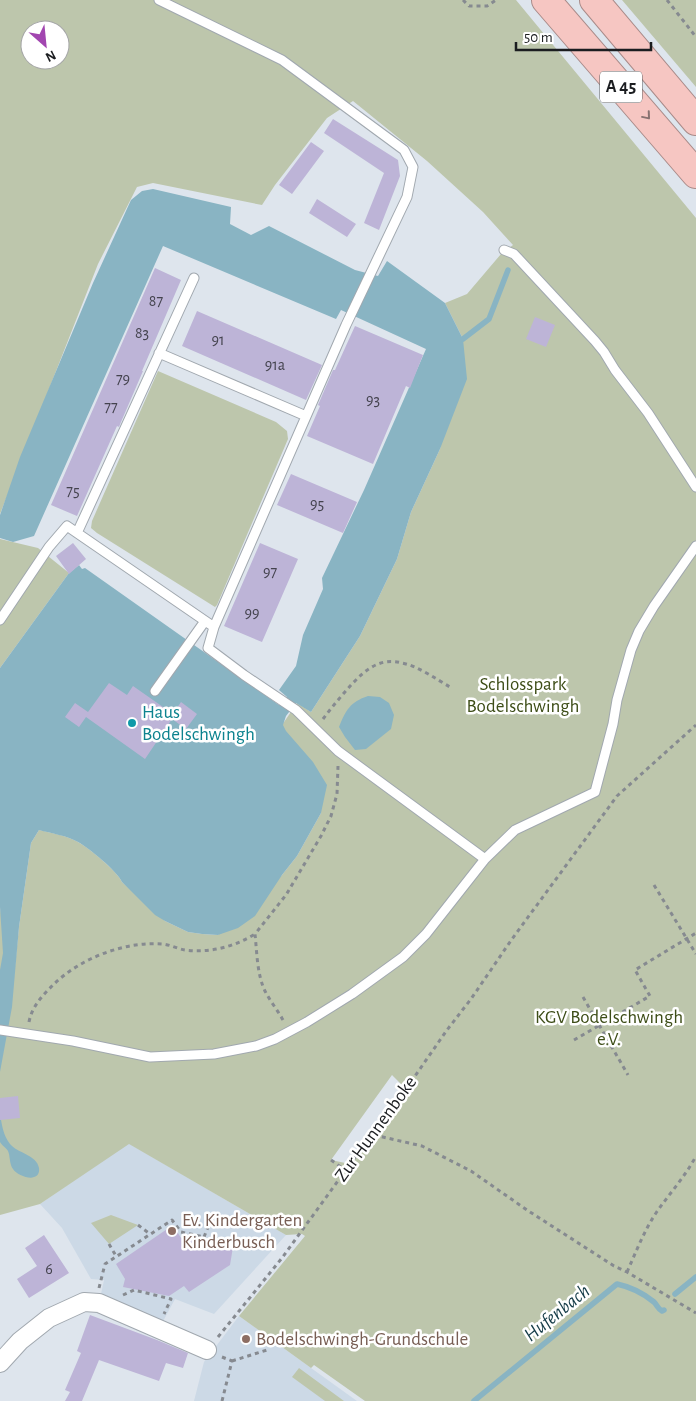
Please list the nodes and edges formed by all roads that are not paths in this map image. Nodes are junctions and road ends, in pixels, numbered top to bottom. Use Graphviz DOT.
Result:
graph roads {
  1 [pos="159,0"];
  2 [pos="546,0"];
  3 [pos="594,0"];
  4 [pos="696,121"];
  5 [pos="696,174"];
  6 [pos="504,250"];
  7 [pos="194,278"];
  8 [pos="160,353"];
  9 [pos="306,416"];
  10 [pos="696,487"];
  11 [pos="77,533"];
  12 [pos="696,546"];
  13 [pos="0,620"];
  14 [pos="205,621"];
  15 [pos="214,627"];
  16 [pos="155,691"];
  17 [pos="485,859"];
  18 [pos="0,1030"];
  19 [pos="207,1350"];
  20 [pos="0,1363"];
  1 -- 9 [label="lane"];
  2 -- 5 [label="highway, A 45, one-way"];
  3 -- 4 [label="highway, A 45"];
  6 -- 10 [label="lane"];
  7 -- 8 [label="lane"];
  8 -- 9 [label="lane"];
  8 -- 11 [label="lane"];
  9 -- 15 [label="lane"];
  11 -- 13 [label="lane"];
  11 -- 14 [label="lane"];
  12 -- 17 [label="lane"];
  14 -- 15 [label="lane"];
  14 -- 16 [label="lane"];
  15 -- 17 [label="lane"];
  17 -- 18 [label="lane"];
  19 -- 20 [label="street"];
}
